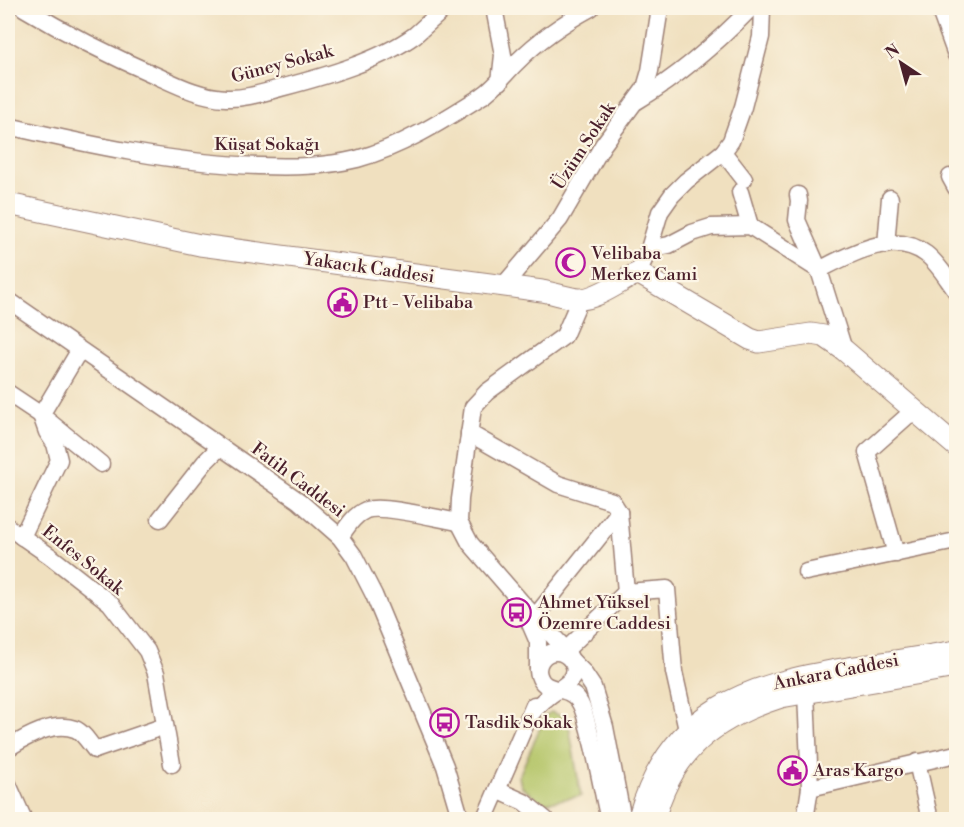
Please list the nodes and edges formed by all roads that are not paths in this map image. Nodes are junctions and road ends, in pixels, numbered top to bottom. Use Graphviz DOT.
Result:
graph roads {
  1 [pos="24,8"];
  2 [pos="445,8"];
  3 [pos="494,8"];
  4 [pos="591,8"];
  5 [pos="660,8"];
  6 [pos="760,8"];
  7 [pos="939,8"];
  8 [pos="957,55"];
  9 [pos="500,82"];
  10 [pos="637,101"];
  11 [pos="8,126"];
  12 [pos="723,152"];
  13 [pos="798,195"];
  14 [pos="890,198"];
  15 [pos="8,204"];
  16 [pos="750,226"];
  17 [pos="886,245"];
  18 [pos="649,249"];
  19 [pos="819,270"];
  20 [pos="638,273"];
  21 [pos="503,286"];
  22 [pos="957,291"];
  23 [pos="580,299"];
  24 [pos="8,300"];
  25 [pos="844,350"];
  26 [pos="79,351"];
  27 [pos="8,393"];
  28 [pos="913,411"];
  29 [pos="41,415"];
  30 [pos="469,433"];
  31 [pos="957,446"];
  32 [pos="220,447"];
  33 [pos="101,464"];
  34 [pos="619,512"];
  35 [pos="160,519"];
  36 [pos="459,522"];
  37 [pos="8,527"];
  38 [pos="22,537"];
  39 [pos="340,537"];
  40 [pos="957,541"];
  41 [pos="896,554"];
  42 [pos="806,572"];
  43 [pos="626,592"];
  44 [pos="522,603"];
  45 [pos="535,617"];
  46 [pos="957,651"];
  47 [pos="569,655"];
  48 [pos="957,667"];
  49 [pos="538,672"];
  50 [pos="559,688"];
  51 [pos="806,692"];
  52 [pos="531,714"];
  53 [pos="165,726"];
  54 [pos="687,730"];
  55 [pos="8,748"];
  56 [pos="957,754"];
  57 [pos="917,762"];
  58 [pos="172,764"];
  59 [pos="9,788"];
  60 [pos="810,788"];
  61 [pos="497,790"];
  62 [pos="24,819"];
  63 [pos="461,819"];
  64 [pos="484,819"];
  65 [pos="546,819"];
  66 [pos="609,819"];
  67 [pos="623,819"];
  68 [pos="638,819"];
  69 [pos="654,819"];
  70 [pos="805,819"];
  71 [pos="930,819"];
  1 -- 2 [label="street, Güney Sokak"];
  3 -- 9 [label="street"];
  4 -- 9 [label="street, Küşat Sokağı"];
  5 -- 10 [label="street, Üzüm Sokak"];
  6 -- 10 [label="street"];
  6 -- 12 [label="street"];
  7 -- 8 [label="street"];
  9 -- 11 [label="street, Küşat Sokağı"];
  10 -- 21 [label="street, Üzüm Sokak"];
  12 -- 16 [label="street"];
  12 -- 18 [label="street"];
  13 -- 19 [label="street"];
  14 -- 17 [label="street"];
  15 -- 21 [label="main road, Yakacık Caddesi"];
  16 -- 18 [label="street"];
  16 -- 19 [label="street"];
  17 -- 19 [label="street"];
  17 -- 22 [label="street"];
  18 -- 20 [label="street"];
  19 -- 25 [label="street"];
  20 -- 23 [label="main road"];
  20 -- 25 [label="main road"];
  21 -- 23 [label="main road, Yakacık Caddesi"];
  23 -- 30 [label="street"];
  24 -- 26 [label="street, Fatih Caddesi"];
  25 -- 28 [label="main road"];
  26 -- 29 [label="street"];
  26 -- 32 [label="street, Fatih Caddesi"];
  27 -- 29 [label="street"];
  28 -- 31 [label="main road"];
  28 -- 41 [label="street"];
  29 -- 33 [label="street"];
  29 -- 38 [label="street"];
  30 -- 34 [label="street"];
  30 -- 36 [label="street"];
  32 -- 35 [label="street"];
  32 -- 39 [label="street, Fatih Caddesi"];
  34 -- 43 [label="street"];
  34 -- 45 [label="street"];
  36 -- 39 [label="street"];
  36 -- 44 [label="street"];
  37 -- 38 [label="street, Enfes Sokak"];
  38 -- 53 [label="street, Enfes Sokak"];
  39 -- 63 [label="street, Fatih Caddesi"];
  40 -- 41 [label="street"];
  41 -- 42 [label="street"];
  43 -- 47 [label="street"];
  43 -- 54 [label="street"];
  44 -- 45 [label="street"];
  44 -- 49 [label="street"];
  45 -- 47 [label="street"];
  46 -- 54 [label="main road, Ankara Caddesi"];
  47 -- 49 [label="street"];
  47 -- 50 [label="street"];
  47 -- 67 [label="street"];
  48 -- 51 [label="main road, Ankara Caddesi"];
  49 -- 50 [label="street"];
  49 -- 52 [label="street"];
  50 -- 52 [label="street"];
  50 -- 66 [label="street"];
  51 -- 60 [label="street"];
  51 -- 69 [label="main road, Ankara Caddesi"];
  52 -- 61 [label="street"];
  53 -- 55 [label="street"];
  53 -- 58 [label="street, Enfes Sokak"];
  54 -- 68 [label="main road, Ankara Caddesi"];
  56 -- 57 [label="street"];
  57 -- 60 [label="street"];
  57 -- 71 [label="street"];
  59 -- 62 [label="street"];
  60 -- 70 [label="street"];
  61 -- 64 [label="street"];
  61 -- 65 [label="street"];
}
